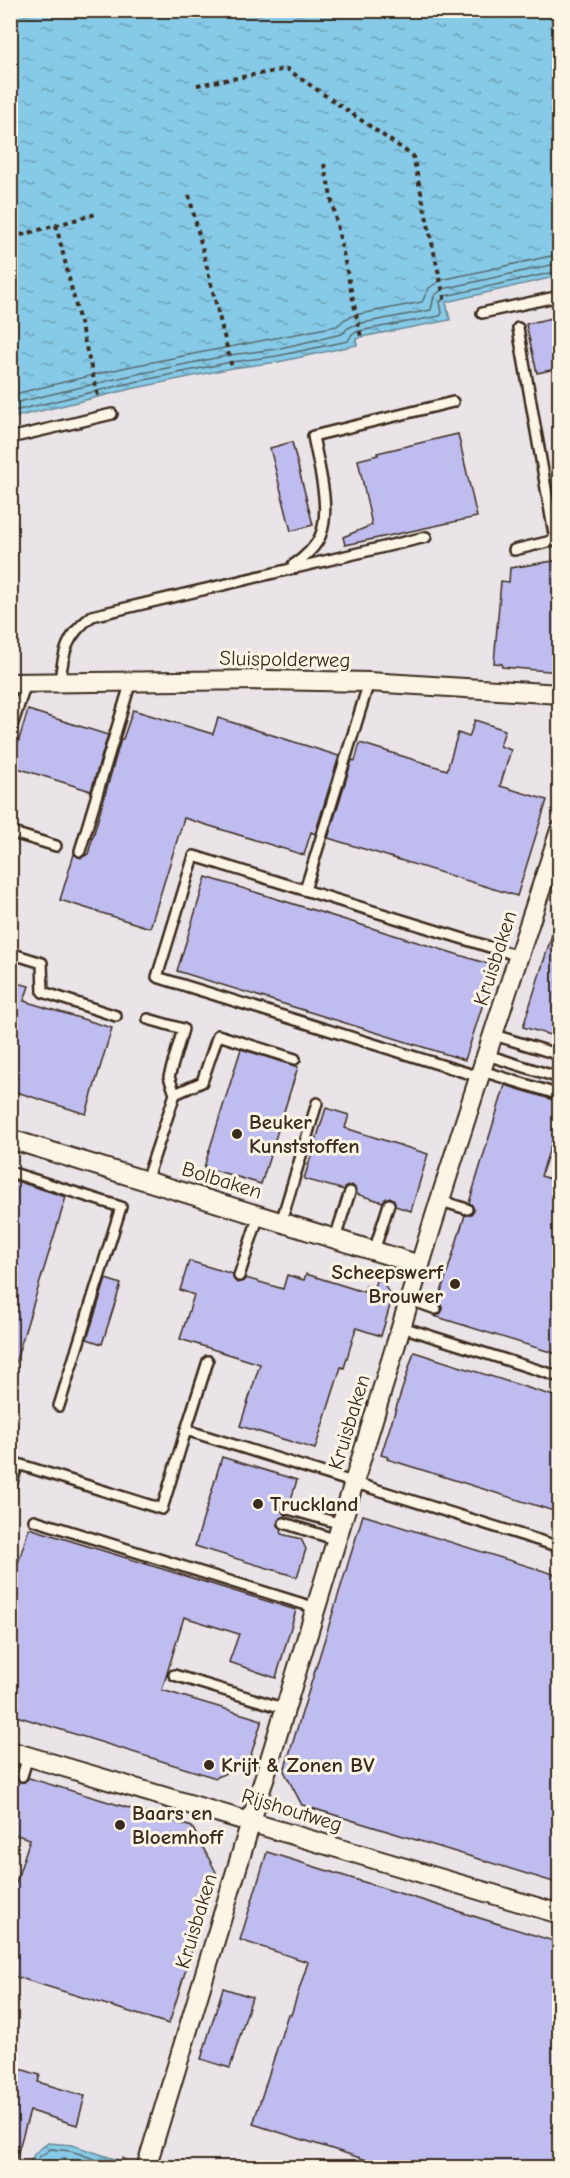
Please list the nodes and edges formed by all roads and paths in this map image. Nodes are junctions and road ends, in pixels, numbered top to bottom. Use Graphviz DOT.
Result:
graph roads {
  1 [pos="197,85"];
  2 [pos="324,164"];
  3 [pos="189,195"];
  4 [pos="96,214"];
  5 [pos="56,225"];
  6 [pos="21,235"];
  7 [pos="560,296"];
  8 [pos="445,302"];
  9 [pos="482,313"];
  10 [pos="518,328"];
  11 [pos="361,337"];
  12 [pos="232,368"];
  13 [pos="98,396"];
  14 [pos="453,402"];
  15 [pos="112,414"];
  16 [pos="10,438"];
  17 [pos="426,537"];
  18 [pos="557,540"];
  19 [pos="514,550"];
  20 [pos="283,570"];
  21 [pos="131,681"];
  22 [pos="60,682"];
  23 [pos="369,682"];
  24 [pos="18,683"];
  25 [pos="560,694"];
  26 [pos="10,732"];
  27 [pos="560,830"];
  28 [pos="10,832"];
  29 [pos="56,846"];
  30 [pos="80,851"];
  31 [pos="305,890"];
  32 [pos="10,953"];
  33 [pos="519,956"];
  34 [pos="116,1016"];
  35 [pos="148,1019"];
  36 [pos="494,1035"];
  37 [pos="560,1055"];
  38 [pos="295,1059"];
  39 [pos="483,1068"];
  40 [pos="560,1078"];
  41 [pos="175,1094"];
  42 [pos="560,1095"];
  43 [pos="317,1103"];
  44 [pos="10,1139"];
  45 [pos="10,1172"];
  46 [pos="146,1181"];
  47 [pos="350,1192"];
  48 [pos="441,1201"];
  49 [pos="389,1204"];
  50 [pos="467,1209"];
  51 [pos="259,1215"];
  52 [pos="280,1222"];
  53 [pos="335,1238"];
  54 [pos="374,1251"];
  55 [pos="420,1265"];
  56 [pos="239,1276"];
  57 [pos="410,1300"];
  58 [pos="436,1309"];
  59 [pos="402,1327"];
  60 [pos="208,1361"];
  61 [pos="560,1377"];
  62 [pos="59,1406"];
  63 [pos="186,1430"];
  64 [pos="354,1483"];
  65 [pos="10,1488"];
  66 [pos="288,1509"];
  67 [pos="34,1520"];
  68 [pos="284,1522"];
  69 [pos="339,1532"];
  70 [pos="560,1547"];
  71 [pos="316,1608"];
  72 [pos="174,1675"];
  73 [pos="286,1708"];
  74 [pos="10,1750"];
  75 [pos="28,1756"];
  76 [pos="22,1776"];
  77 [pos="250,1820"];
  78 [pos="560,1914"];
  79 [pos="124,2158"];
  80 [pos="121,2168"];
  81 [pos="146,2168"];
  1 -- 8 [label="path"];
  2 -- 11 [label="path"];
  3 -- 12 [label="path"];
  4 -- 5 [label="path"];
  5 -- 6 [label="path"];
  5 -- 13 [label="path"];
  7 -- 9 [label="lane"];
  10 -- 18 [label="lane"];
  14 -- 20 [label="lane"];
  15 -- 16 [label="lane"];
  17 -- 20 [label="lane"];
  18 -- 19 [label="lane"];
  20 -- 22 [label="lane"];
  21 -- 22 [label="street, Sluispolderweg"];
  21 -- 23 [label="street, Sluispolderweg"];
  21 -- 30 [label="lane"];
  22 -- 24 [label="street, Sluispolderweg"];
  23 -- 25 [label="street, Sluispolderweg"];
  23 -- 31 [label="lane"];
  24 -- 26 [label="lane"];
  27 -- 33 [label="street, Kruisbaken"];
  28 -- 29 [label="lane"];
  31 -- 33 [label="lane"];
  31 -- 39 [label="lane"];
  32 -- 34 [label="lane"];
  33 -- 36 [label="street, Kruisbaken"];
  35 -- 41 [label="lane"];
  36 -- 37 [label="lane"];
  36 -- 39 [label="street, Kruisbaken"];
  38 -- 41 [label="lane"];
  39 -- 40 [label="lane"];
  39 -- 42 [label="lane"];
  39 -- 48 [label="street, Kruisbaken"];
  41 -- 46 [label="lane"];
  43 -- 52 [label="lane"];
  44 -- 46 [label="street, Bolbaken"];
  45 -- 62 [label="lane"];
  46 -- 51 [label="street, Bolbaken"];
  47 -- 53 [label="lane"];
  48 -- 50 [label="lane"];
  48 -- 55 [label="street, Kruisbaken"];
  49 -- 54 [label="lane"];
  51 -- 52 [label="street, Bolbaken"];
  51 -- 56 [label="lane"];
  52 -- 53 [label="street, Bolbaken"];
  53 -- 54 [label="street, Bolbaken"];
  54 -- 55 [label="street, Bolbaken"];
  55 -- 57 [label="street, Kruisbaken"];
  57 -- 58 [label="lane"];
  57 -- 59 [label="street, Kruisbaken"];
  59 -- 61 [label="lane"];
  59 -- 64 [label="street, Kruisbaken"];
  60 -- 63 [label="lane"];
  63 -- 64 [label="lane"];
  63 -- 65 [label="lane"];
  64 -- 69 [label="street, Kruisbaken"];
  64 -- 70 [label="lane"];
  66 -- 69 [label="lane"];
  67 -- 71 [label="lane"];
  68 -- 69 [label="lane"];
  69 -- 71 [label="street, Kruisbaken"];
  71 -- 73 [label="street, Kruisbaken"];
  72 -- 73 [label="lane"];
  73 -- 77 [label="street, Kruisbaken"];
  74 -- 75 [label="street, Rijshoutweg"];
  75 -- 76 [label="lane"];
  75 -- 77 [label="street, Rijshoutweg"];
  77 -- 78 [label="street, Rijshoutweg"];
  77 -- 81 [label="street, Kruisbaken"];
  79 -- 80 [label="path"];
}
